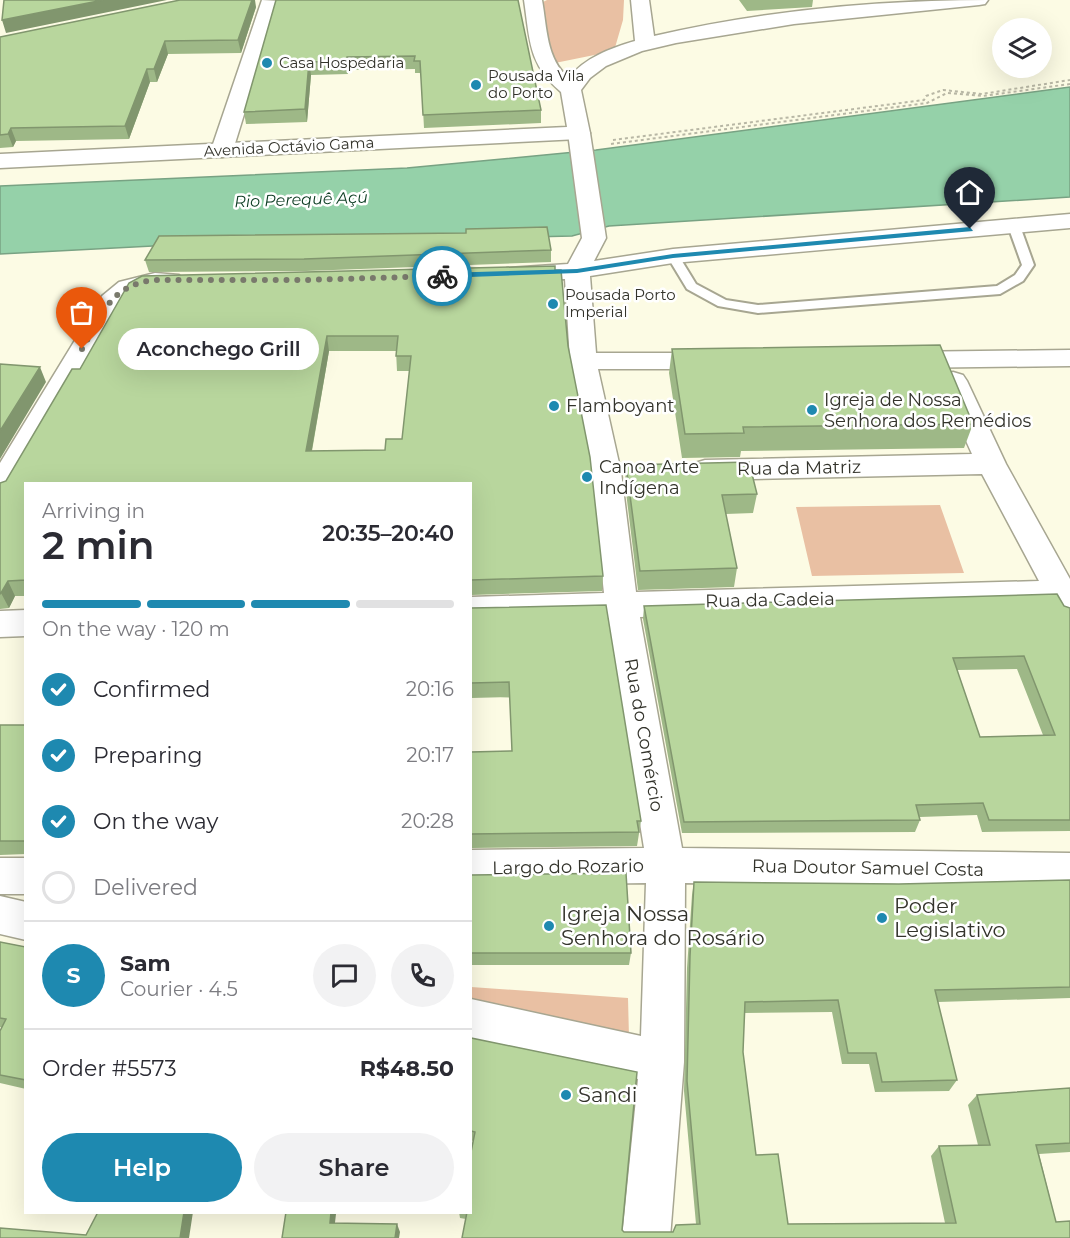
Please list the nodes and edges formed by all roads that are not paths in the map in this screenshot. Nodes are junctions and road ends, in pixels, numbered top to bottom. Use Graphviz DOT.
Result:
graph roads {
  1 [pos="260,0"];
  2 [pos="293,0"];
  3 [pos="533,0"];
  4 [pos="640,0"];
  5 [pos="979,0"];
  6 [pos="270,1"];
  7 [pos="645,44"];
  8 [pos="571,90"];
  9 [pos="580,141"];
  10 [pos="222,150"];
  11 [pos="0,160"];
  12 [pos="1070,221"];
  13 [pos="1014,226"];
  14 [pos="673,256"];
  15 [pos="577,271"];
  16 [pos="495,274"];
  17 [pos="188,280"];
  18 [pos="1070,358"];
  19 [pos="874,360"];
  20 [pos="944,360"];
  21 [pos="583,361"];
  22 [pos="746,361"];
  23 [pos="991,464"];
  24 [pos="676,471"];
  25 [pos="0,488"];
  26 [pos="1068,598"];
  27 [pos="621,604"];
  28 [pos="472,609"];
  29 [pos="24,623"];
  30 [pos="0,624"];
  31 [pos="666,865"];
  32 [pos="472,868"];
  33 [pos="1070,871"];
  34 [pos="0,876"];
  35 [pos="24,876"];
  36 [pos="0,915"];
  37 [pos="24,921"];
  38 [pos="472,1020"];
  39 [pos="662,1062"];
  40 [pos="646,1238"];
  1 -- 6 [label="street"];
  2 -- 6 [label="street"];
  3 -- 8 [label="street"];
  4 -- 7 [label="street"];
  5 -- 7 [label="street"];
  6 -- 10 [label="street"];
  7 -- 8 [label="street"];
  8 -- 9 [label="street"];
  9 -- 10 [label="street, Avenida Octávio Gama"];
  9 -- 15 [label="street"];
  10 -- 11 [label="street, Avenida Octávio Gama"];
  12 -- 13 [label="street"];
  13 -- 14 [label="street"];
  13 -- 14 [label="lane"];
  14 -- 15 [label="street"];
  15 -- 16 [label="street"];
  15 -- 21 [label="street, Rua do Comércio"];
  17 -- 25 [label="street"];
  18 -- 20 [label="street"];
  19 -- 20 [label="street"];
  20 -- 23 [label="street"];
  21 -- 22 [label="street"];
  21 -- 27 [label="street, Rua do Comércio"];
  23 -- 24 [label="street, Rua da Matriz"];
  23 -- 26 [label="street"];
  26 -- 27 [label="street, Rua da Cadeia"];
  27 -- 28 [label="street, Rua da Cadeia"];
  27 -- 31 [label="street, Rua do Comércio"];
  29 -- 30 [label="street"];
  31 -- 32 [label="street, Largo do Rozario"];
  31 -- 33 [label="street, Rua Doutor Samuel Costa"];
  31 -- 39 [label="street, Rua do Comércio"];
  34 -- 35 [label="street"];
  36 -- 37 [label="street"];
  38 -- 39 [label="street"];
  39 -- 40 [label="street, Rua do Comércio"];
}
